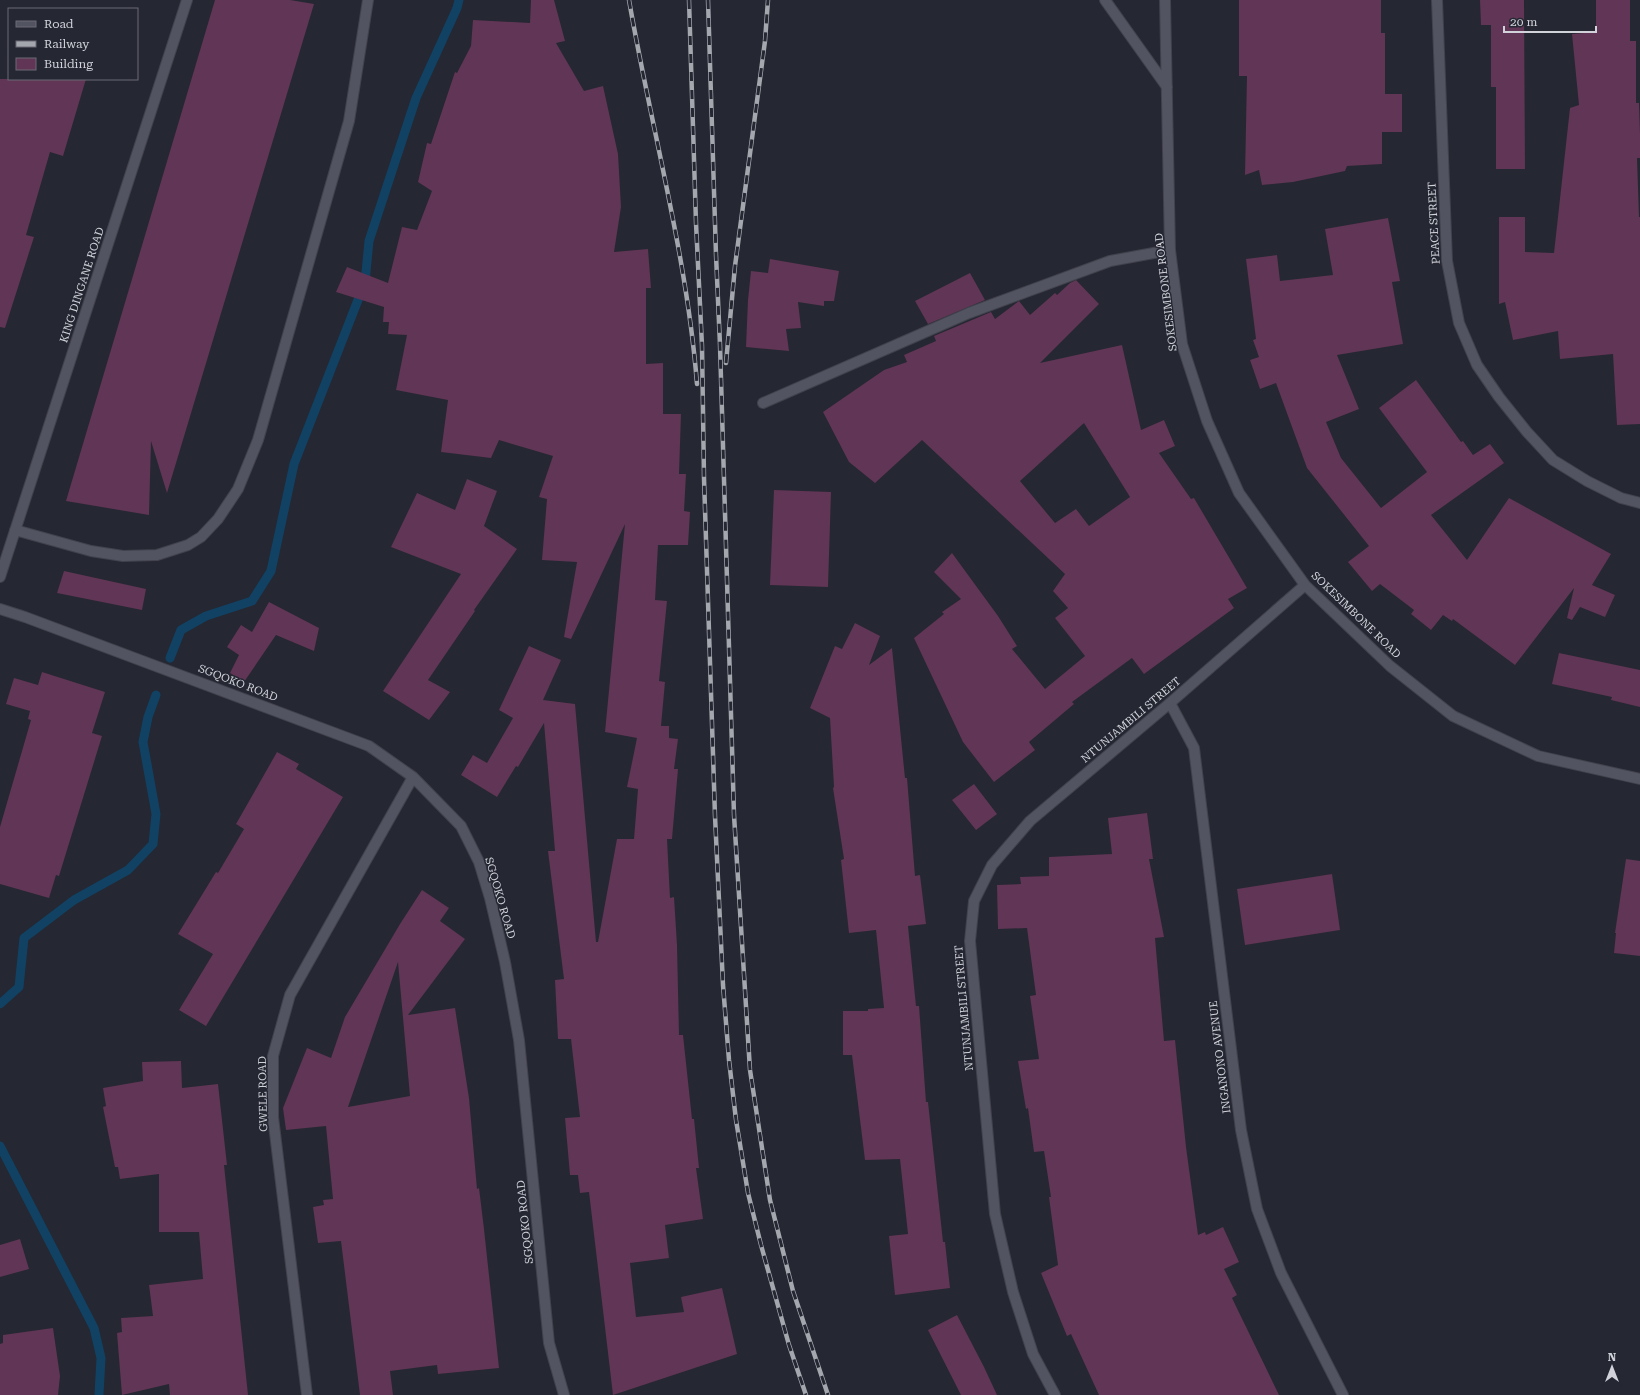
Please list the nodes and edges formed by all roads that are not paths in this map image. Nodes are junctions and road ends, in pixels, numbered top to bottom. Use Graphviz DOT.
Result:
graph roads {
  1 [pos="186,0"];
  2 [pos="368,0"];
  3 [pos="1105,0"];
  4 [pos="1165,0"];
  5 [pos="1437,0"];
  6 [pos="1167,87"];
  7 [pos="1170,250"];
  8 [pos="763,403"];
  9 [pos="1640,503"];
  10 [pos="15,530"];
  11 [pos="0,577"];
  12 [pos="1305,585"];
  13 [pos="0,609"];
  14 [pos="1170,703"];
  15 [pos="413,777"];
  16 [pos="1640,779"];
  17 [pos="307,1395"];
  18 [pos="564,1395"];
  19 [pos="1055,1395"];
  20 [pos="1343,1395"];
  1 -- 10 [label="street, KING DINGANE ROAD"];
  2 -- 10 [label="street"];
  3 -- 6 [label="street"];
  4 -- 6 [label="street, SOKESIMBONE ROAD"];
  5 -- 9 [label="street, PEACE STREET"];
  6 -- 7 [label="street, SOKESIMBONE ROAD"];
  7 -- 8 [label="street"];
  7 -- 12 [label="street, SOKESIMBONE ROAD"];
  10 -- 11 [label="street, KING DINGANE ROAD"];
  12 -- 14 [label="street, NTUNJAMBILI STREET"];
  12 -- 16 [label="street, SOKESIMBONE ROAD"];
  13 -- 15 [label="street, SGQOKO ROAD"];
  14 -- 19 [label="street, NTUNJAMBILI STREET"];
  14 -- 20 [label="street, INGANONO AVENUE"];
  15 -- 17 [label="street, GWELE ROAD"];
  15 -- 18 [label="street, SGQOKO ROAD"];
}
